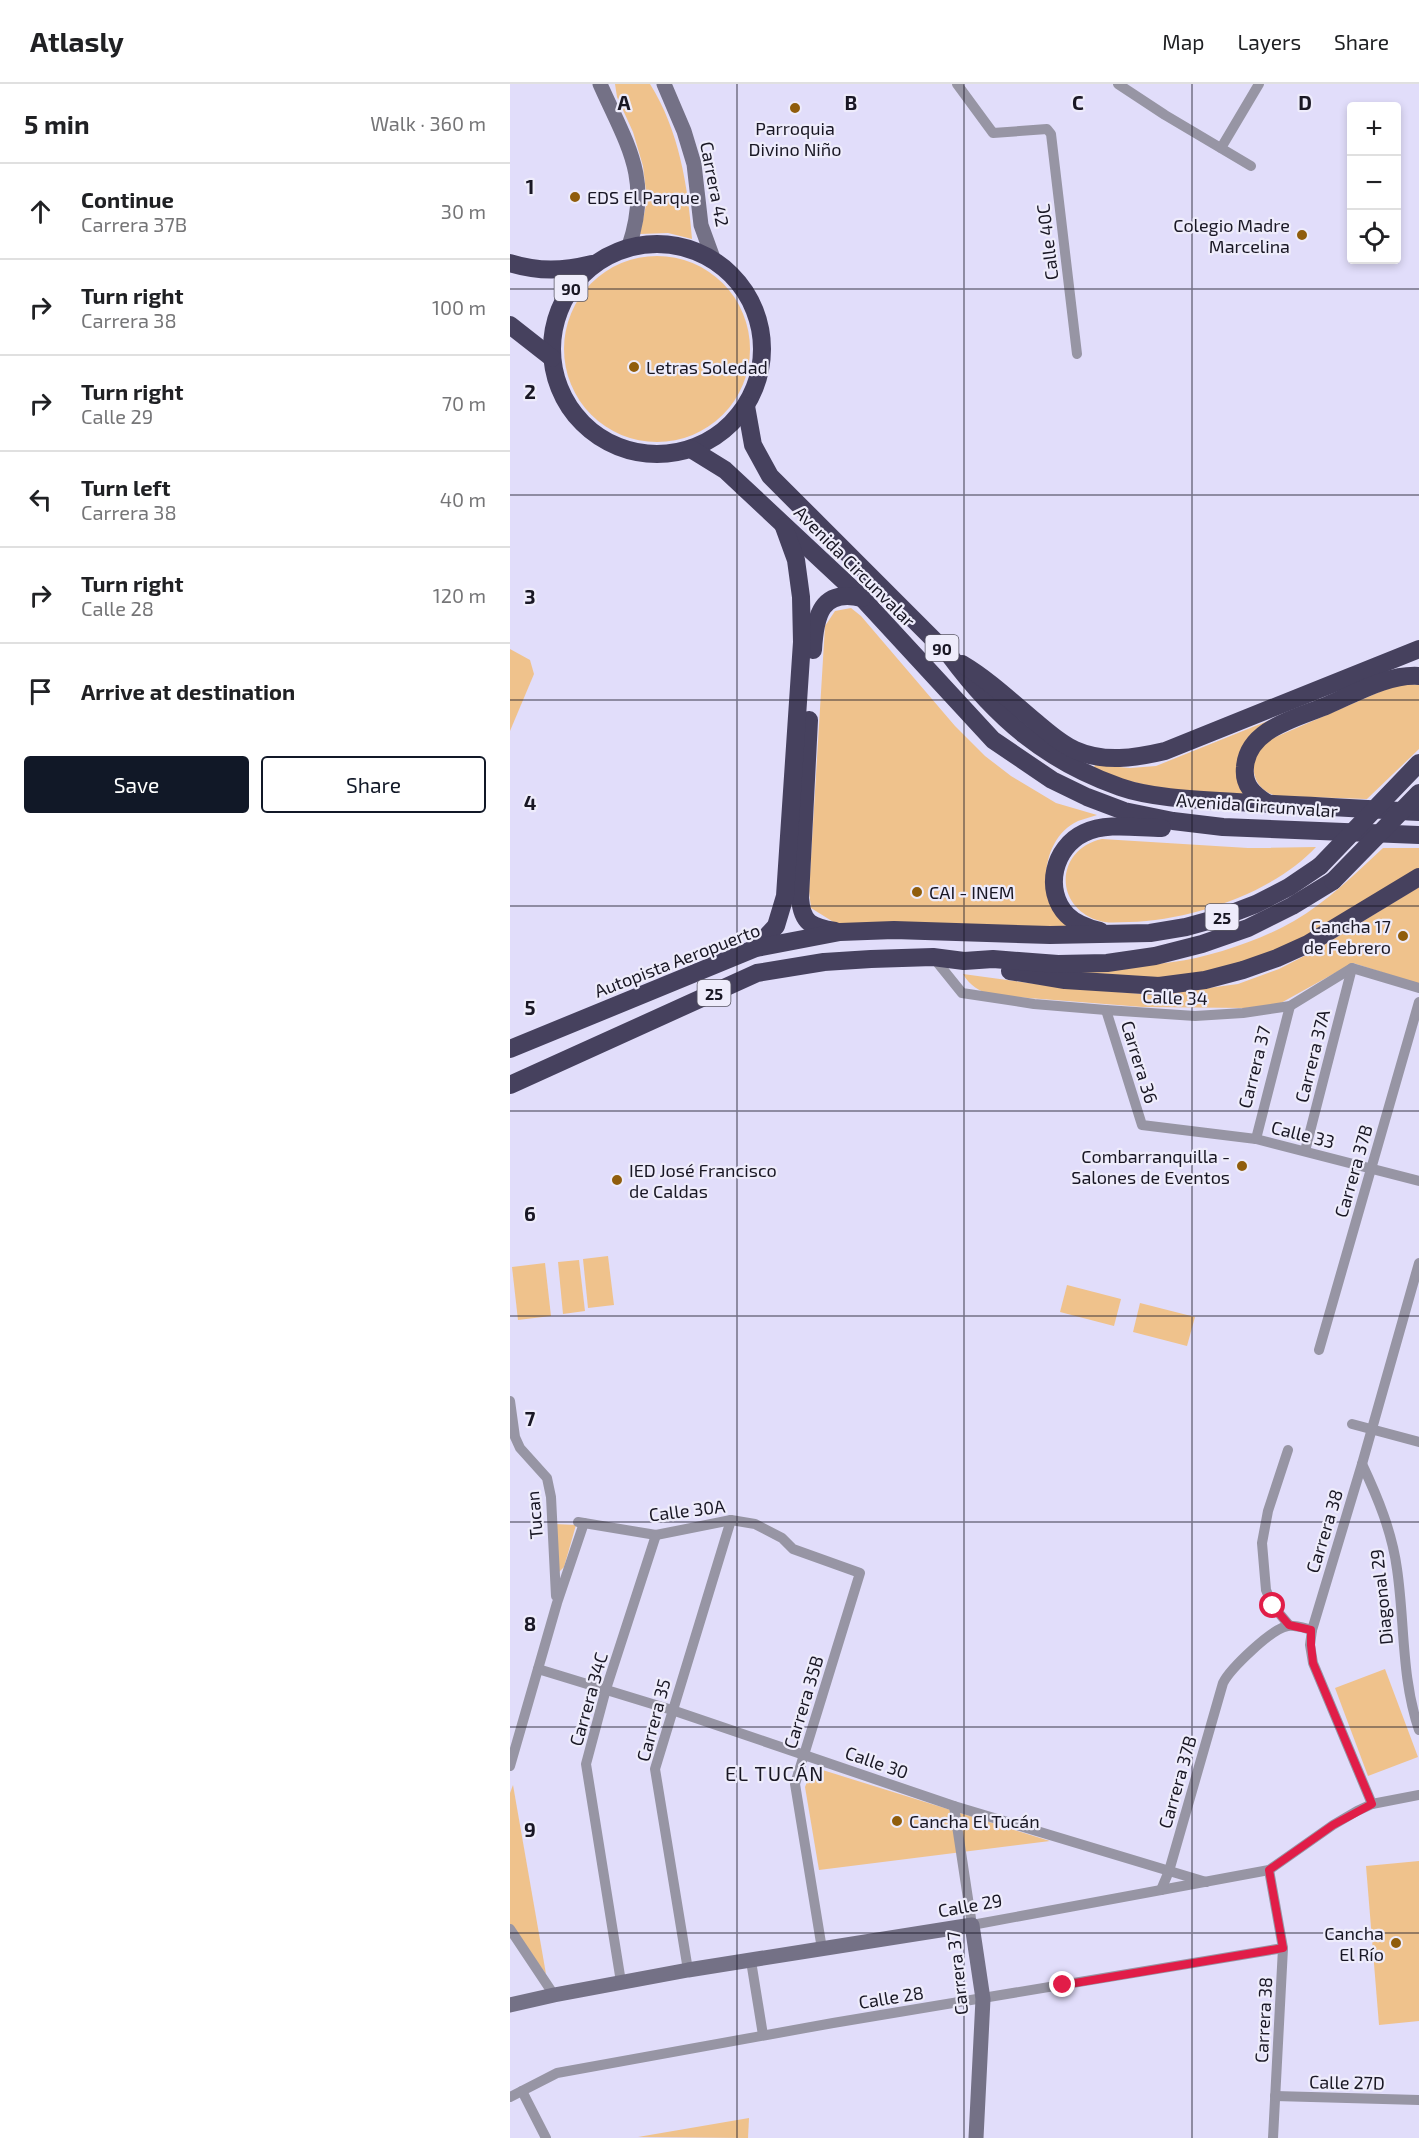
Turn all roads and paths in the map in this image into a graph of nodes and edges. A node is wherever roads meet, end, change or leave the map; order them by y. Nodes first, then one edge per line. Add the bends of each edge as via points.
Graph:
1 (600, 84) edge
2 (664, 84) edge
3 (957, 84) edge
4 (1118, 84) edge
5 (1259, 84) edge
6 (1221, 148) junction
7 (1251, 166) dead end
8 (629, 246) junction
9 (712, 258) junction
10 (510, 263) edge
11 (594, 263) junction
12 (510, 325) edge
13 (1077, 354) dead end
14 (552, 358) junction
15 (746, 406) junction
16 (691, 449) junction
17 (782, 523) junction
18 (862, 598) junction
19 (1419, 650) edge
20 (950, 656) junction
21 (1419, 676) edge
22 (1419, 763) edge
23 (1419, 793) edge
24 (1267, 803) junction
25 (1419, 812) edge
26 (1223, 827) junction
27 (1419, 835) edge
28 (1419, 877) edge
29 (840, 932) junction
30 (1113, 934) junction
31 (756, 948) junction
32 (933, 957) junction
33 (964, 961) junction
34 (1352, 968) junction
35 (1419, 988) edge
36 (1419, 1002) edge
37 (1290, 1006) junction
38 (1106, 1010) junction
39 (510, 1049) edge
40 (510, 1085) edge
41 (1142, 1125) joint
42 (1256, 1139) junction
43 (1305, 1152) junction
44 (1370, 1168) junction
45 (1419, 1181) edge
46 (1419, 1263) edge
47 (1319, 1350) dead end
48 (510, 1401) edge
49 (1352, 1424) dead end
50 (1372, 1429) junction
51 (1419, 1442) edge
52 (1288, 1450) dead end
53 (1362, 1464) junction
54 (731, 1520) junction
55 (656, 1535) junction
56 (860, 1573) joint
57 (557, 1603) junction
58 (1289, 1625) junction
59 (1311, 1630) junction
60 (538, 1669) junction
61 (606, 1689) junction
62 (672, 1710) junction
63 (1419, 1730) edge
64 (804, 1754) junction
65 (510, 1766) edge
66 (1419, 1795) edge
67 (1372, 1804) junction
68 (954, 1806) junction
69 (1269, 1870) junction
70 (1169, 1871) junction
71 (1206, 1882) junction
72 (1161, 1890) junction
73 (972, 1925) junction
74 (510, 1929) edge
75 (1283, 1948) junction
76 (822, 1949) junction
77 (751, 1961) junction
78 (688, 1970) junction
79 (621, 1982) junction
80 (554, 1995) junction
81 (983, 1999) junction
82 (510, 2005) edge
83 (763, 2035) junction
84 (522, 2091) junction
85 (1275, 2096) junction
86 (510, 2097) edge
87 (1419, 2100) edge
88 (546, 2138) edge
89 (976, 2138) edge
90 (1273, 2138) edge

1 - 8 street via 634,160 639,185 636,225
2 - 9 street, Carrera 42 via 694,164 701,225
3 - 13 street, Calle 40C via 993,133 1047,129 1051,134
4 - 6 street
5 - 6 street
6 - 7 street
8 - 9 highway, 90 via 672,244
8 - 11 highway, 90
9 - 15 highway, 90 via 743,287 760,325 761,367
10 - 11 highway, 90 via 547,271
11 - 14 highway, 90 via 578,278 561,306 552,337
12 - 14 highway
14 - 16 highway, 90 via 567,404 581,423 600,438 644,454
15 - 16 highway, 90 via 722,432
15 - 20 highway, Avenida Circunvalar / 90 via 753,445 770,476
16 - 17 highway, Avenida Circunvalar / 90 via 725,470
17 - 18 highway, Avenida Circunvalar / 90
17 - 31 highway via 796,560 802,642 785,896 776,926
18 - 26 highway, Avenida Circunvalar / 90 via 993,740 1043,774 1124,812
18 - 29 highway via 845,594 832,599 820,612 814,628 801,912 818,928
19 - 20 highway via 1165,751 1116,758 1074,750
20 - 24 highway, Avenida Circunvalar / 90 via 974,689 1011,725 1045,751 1090,776 1123,788 1170,796
21 - 24 highway via 1376,684 1259,738 1248,751 1245,776 1251,791
22 - 30 highway, Autopista Aeropuerto / 25, bridge via 1320,866 1289,887 1256,904 1186,927
23 - 33 highway, 25, bridge via 1333,881 1248,928 1155,956 1107,963
24 - 25 highway, Avenida Circunvalar / 90
26 - 27 highway, Avenida Circunvalar / 90
26 - 30 highway via 1105,828 1084,833 1068,844 1053,878 1060,904 1073,920
28 - 33 highway via 1308,944 1243,970 1205,980 1159,986 1111,984 1023,974
29 - 30 highway, Autopista Aeropuerto / 25
29 - 31 highway, Autopista Aeropuerto / 25
31 - 39 highway, Autopista Aeropuerto / 25
32 - 33 highway, 25
32 - 38 street, Calle 34 via 962,993
32 - 40 highway, 25 via 824,962 758,973
34 - 35 street
34 - 37 street, Calle 34
34 - 43 street, Carrera 37A
36 - 44 street, Carrera 37B
37 - 38 street, Calle 34 via 1195,1016
37 - 42 street, Carrera 37
38 - 41 street, Carrera 36
41 - 42 street, Calle 33
42 - 43 street, Calle 33
43 - 44 street, Calle 33
44 - 45 street, Calle 33
44 - 47 street, Carrera 37B
46 - 50 street, Carrera 38
48 - 57 street, Tucan via 514,1437 547,1478
49 - 50 street
50 - 51 street
50 - 53 street, Carrera 38
52 - 58 street via 1262,1543 1266,1590
53 - 59 street, Carrera 38
53 - 63 street, Diagonal 29 via 1378,1498 1395,1558 1405,1671
54 - 55 street, Calle 30A
54 - 56 street, Calle 30A via 755,1524 782,1538 793,1549
54 - 62 street, Carrera 35
55 - 57 street, Calle 30A via 581,1523
55 - 61 street, Carrera 34C
56 - 64 street, Carrera 35B
57 - 60 street
58 - 59 street
58 - 70 street, Carrera 37B via 1264,1640 1228,1672
59 - 67 street, Carrera 38 via 1313,1663
60 - 61 street, Calle 30
60 - 65 street
61 - 62 street, Calle 30
61 - 79 street, Carrera 34C via 586,1764
62 - 64 street, Calle 30
62 - 78 street, Carrera 35 via 655,1769
64 - 68 street, Calle 30
64 - 76 street, Carrera 35B via 795,1784
66 - 67 street, Calle 29
67 - 69 street, Calle 29 via 1333,1825
68 - 70 street, Calle 30
68 - 73 street, Carrera 37
69 - 71 street, Calle 29
69 - 75 street, Carrera 38
70 - 71 street, Calle 30
70 - 72 street, Carrera 37B
71 - 72 street, Calle 29
72 - 73 street, Calle 29
73 - 76 street, Calle 29
73 - 81 street, Carrera 37
74 - 80 street
75 - 81 street, Calle 28
75 - 85 street, Carrera 38
76 - 77 street, Calle 29
77 - 78 street, Calle 29
77 - 83 street
78 - 79 street, Calle 29
79 - 80 street, Calle 29
80 - 82 street, Calle 29
81 - 83 street, Calle 28
81 - 89 street, Carrera 37
83 - 84 street, Calle 28 via 557,2073
84 - 86 street, Calle 28
84 - 88 street
85 - 87 street, Calle 27D
85 - 90 street, Carrera 38

